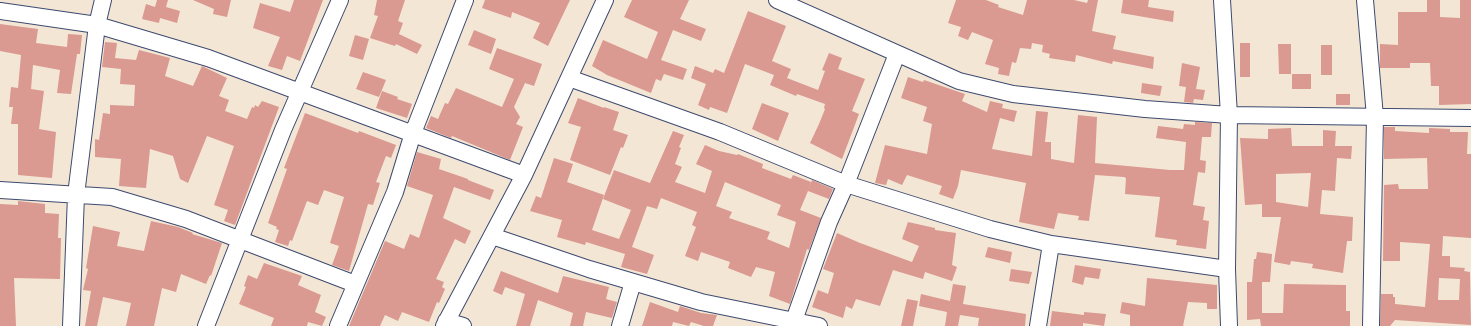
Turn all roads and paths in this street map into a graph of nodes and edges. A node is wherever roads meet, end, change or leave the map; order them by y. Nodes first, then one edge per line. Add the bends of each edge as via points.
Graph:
1 (103, 0) edge
2 (340, 0) edge
3 (465, 0) edge
4 (605, 0) edge
5 (777, 0) edge
6 (1222, 0) edge
7 (1365, 0) edge
8 (0, 11) edge
9 (97, 25) junction
10 (897, 54) junction
11 (569, 78) junction
12 (300, 92) junction
13 (1229, 115) junction
14 (1375, 116) junction
15 (1471, 118) edge
16 (412, 133) junction
17 (524, 175) junction
18 (846, 184) junction
19 (0, 190) edge
20 (76, 195) junction
21 (492, 236) junction
22 (240, 240) junction
23 (1051, 244) junction
24 (1227, 269) junction
25 (633, 282) junction
26 (355, 284) junction
27 (793, 323) edge
28 (445, 324) edge
29 (71, 326) edge
30 (206, 326) edge
31 (338, 326) edge
32 (463, 326) edge
33 (620, 326) edge
34 (819, 326) edge
35 (1038, 326) edge
36 (1229, 326) edge
37 (1371, 326) edge

1 - 9 street
2 - 12 street
3 - 16 street
4 - 11 street
5 - 10 street
6 - 13 street
7 - 14 street
8 - 9 street
9 - 12 street via 208,58
9 - 20 street
10 - 13 street via 959,81 1013,94 1145,109
10 - 18 street
11 - 17 street
11 - 18 street via 720,132
12 - 16 street
12 - 22 street
13 - 14 street
13 - 24 street
14 - 15 street
14 - 37 street
16 - 17 street
16 - 26 street via 395,192
17 - 21 street
18 - 23 street
18 - 27 street via 829,222
19 - 20 street
20 - 22 street via 112,197 186,219
20 - 29 street
21 - 25 street
21 - 28 street
22 - 26 street
22 - 30 street
23 - 24 street
23 - 35 street
24 - 36 street
25 - 27 street via 701,302
25 - 33 street
26 - 31 street
27 - 34 street
28 - 32 street

